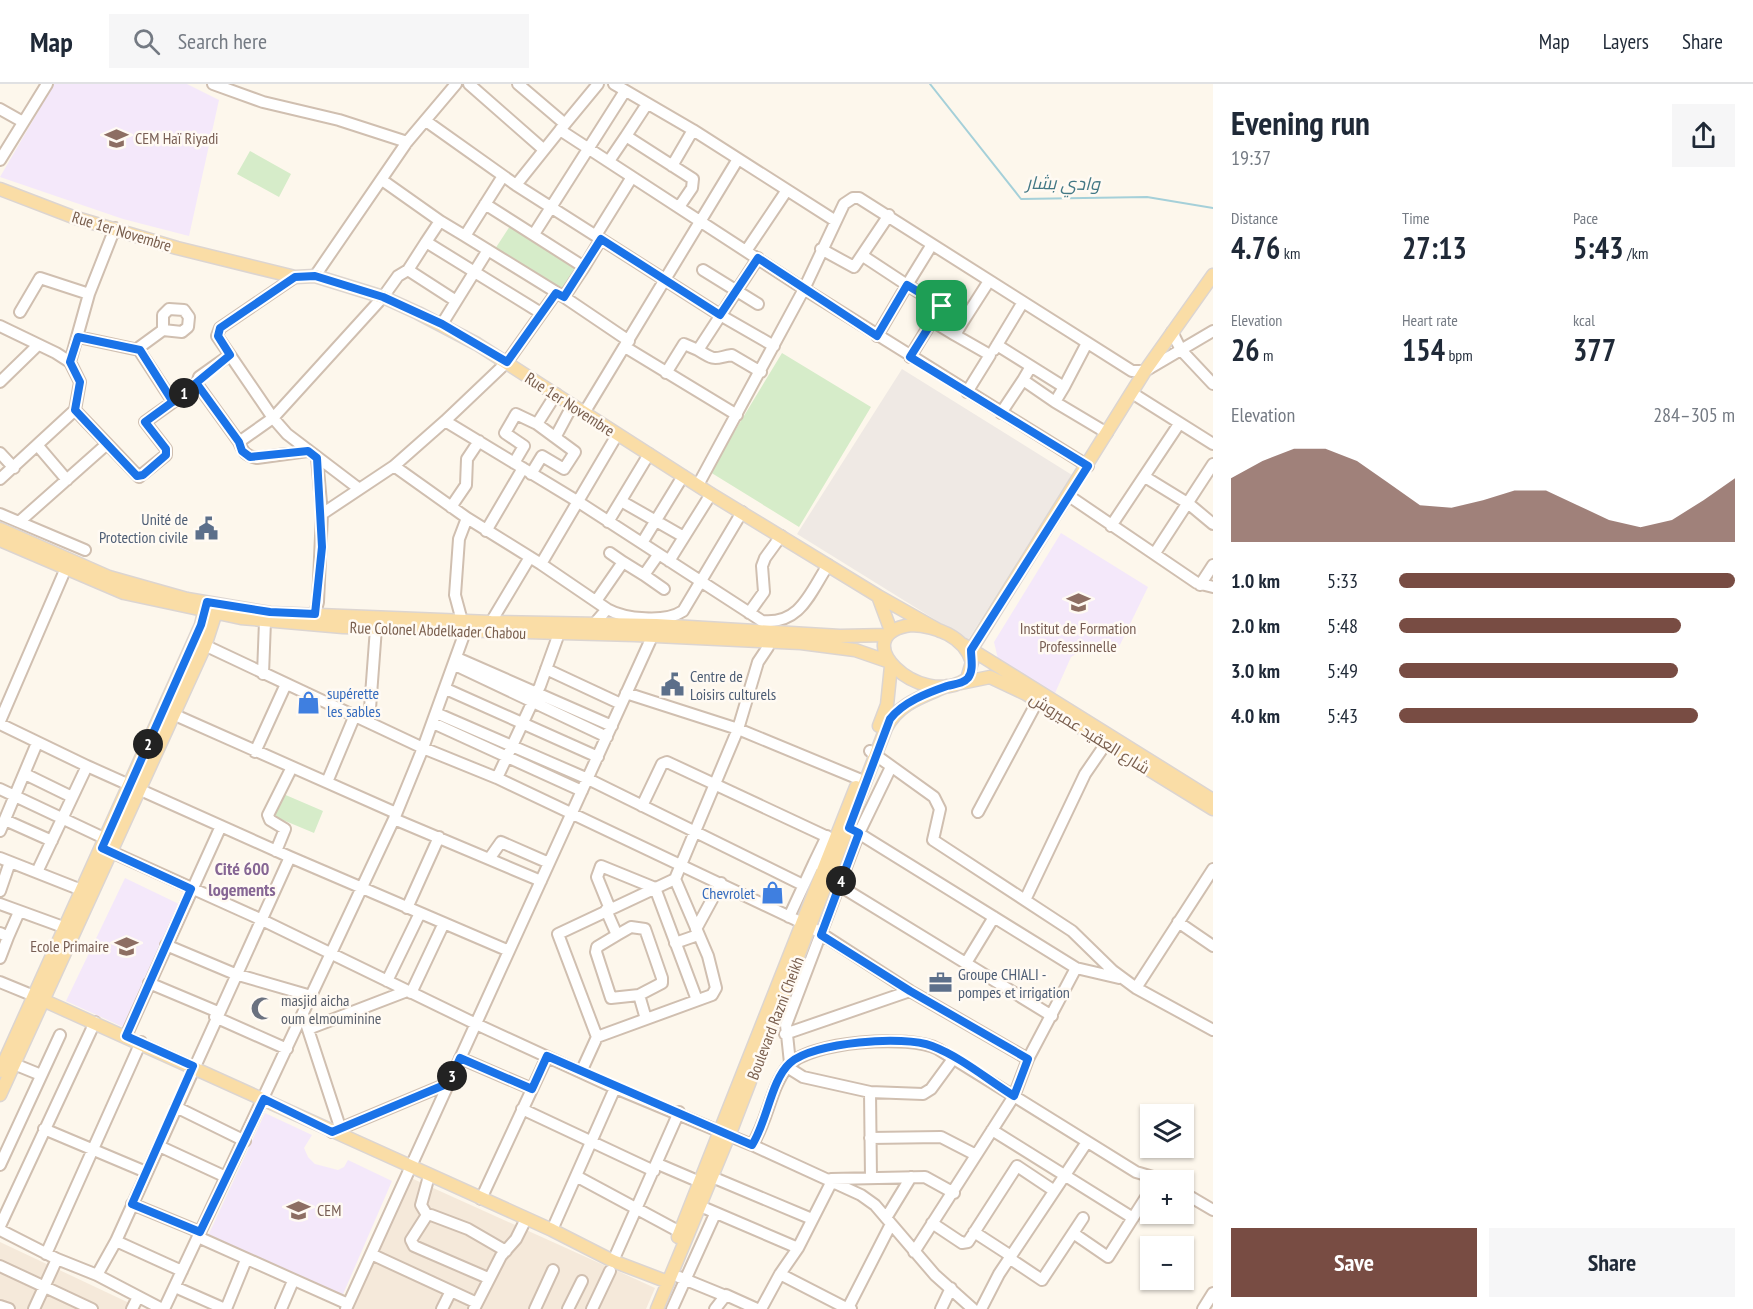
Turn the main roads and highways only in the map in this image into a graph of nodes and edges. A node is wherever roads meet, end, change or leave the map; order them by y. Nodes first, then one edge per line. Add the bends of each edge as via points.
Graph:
1 (0, 189) edge
2 (1211, 278) edge
3 (0, 529) edge
4 (0, 540) edge
5 (67, 565) junction
6 (878, 596) junction
7 (212, 608) junction
8 (314, 620) junction
9 (464, 626) junction
10 (561, 628) junction
11 (655, 630) junction
12 (940, 631) junction
13 (889, 633) junction
14 (969, 651) junction
15 (889, 664) junction
16 (961, 683) junction
17 (947, 686) junction
18 (872, 753) junction
19 (1213, 800) edge
20 (1213, 809) edge
21 (87, 892) junction
22 (805, 925) junction
23 (39, 997) junction
24 (4, 1065) edge
25 (0, 1095) edge
26 (706, 1180) junction
27 (667, 1278) junction
28 (649, 1309) edge
29 (657, 1309) edge

1 - 6 main road, Rue 1er Novembre via 73,217 177,248 295,277 315,276 383,297 442,324
2 - 14 main road via 1145,371
3 - 5 main road, Rue Colonel Abdelkader Chabou
4 - 5 main road, Rue Colonel Abdelkader Chabou
5 - 7 main road, Rue Colonel Abdelkader Chabou via 124,593
6 - 12 main road, Rue 1er Novembre
6 - 13 main road
7 - 8 main road, Rue Colonel Abdelkader Chabou
7 - 8 main road, Rue Colonel Abdelkader Chabou via 265,621
7 - 21 main road
8 - 9 main road, Rue Colonel Abdelkader Chabou
8 - 9 main road, Rue Colonel Abdelkader Chabou via 376,628
9 - 10 main road, Rue Colonel Abdelkader Chabou
9 - 10 main road, Rue Colonel Abdelkader Chabou via 491,622
10 - 11 main road, Rue Colonel Abdelkader Chabou
10 - 11 main road, Rue Colonel Abdelkader Chabou via 595,623
11 - 13 main road, Rue Colonel Abdelkader Chabou via 840,636
11 - 15 main road, Rue Colonel Abdelkader Chabou via 829,645 871,654
12 - 13 main road via 911,624
12 - 14 main road
13 - 15 main road via 885,651
14 - 16 main road via 971,672
14 - 19 main road, شارع العقيد عميروش
15 - 17 main road via 911,679
15 - 18 main road, Boulevard Razni Cheikh via 887,705
16 - 17 main road
16 - 20 main road, شارع العقيد عميروش via 990,677 1107,742
17 - 18 main road, Boulevard Razni Cheikh via 896,711
18 - 22 main road, Boulevard Razni Cheikh via 819,865
18 - 22 main road, Boulevard Razni Cheikh via 854,830 834,883
21 - 23 main road
21 - 23 main road via 66,928
22 - 26 main road, Boulevard Razni Cheikh
23 - 24 main road
23 - 27 main road via 552,1230 611,1266
24 - 25 main road
26 - 27 main road, Boulevard Razni Cheikh via 700,1206
26 - 27 main road, Boulevard Razni Cheikh via 680,1232
27 - 28 main road, Boulevard Razni Cheikh
27 - 29 main road, Boulevard Razni Cheikh

